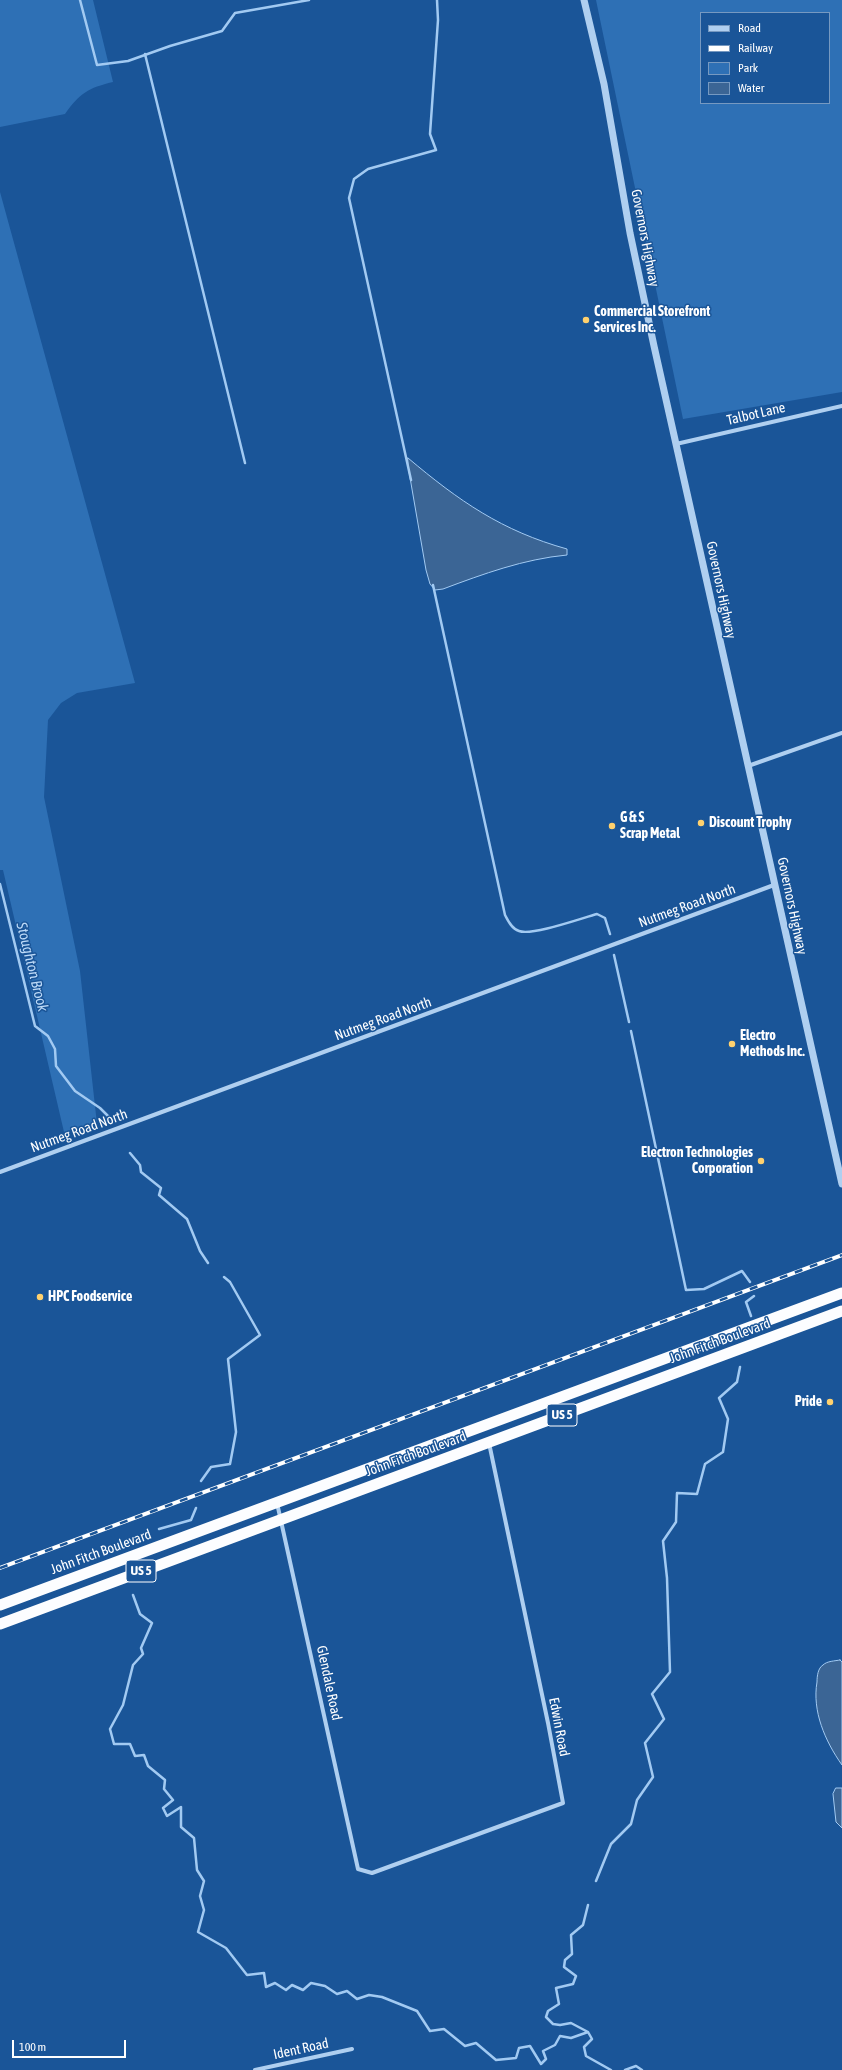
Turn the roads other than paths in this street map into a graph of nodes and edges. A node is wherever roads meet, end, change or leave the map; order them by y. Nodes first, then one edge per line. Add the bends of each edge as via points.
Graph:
1 (584, 0) edge
2 (842, 406) edge
3 (675, 444) junction
4 (842, 733) edge
5 (748, 766) junction
6 (774, 885) junction
7 (0, 1172) edge
8 (842, 1184) edge
9 (842, 1293) edge
10 (842, 1311) edge
11 (489, 1442) junction
12 (277, 1503) junction
13 (281, 1520) junction
14 (0, 1606) edge
15 (0, 1624) edge
16 (358, 1869) joint
17 (352, 2049) dead end
18 (255, 2070) edge

1 - 3 street, Governors Highway via 604,84 630,233
2 - 3 street, Talbot Lane
3 - 5 street, Governors Highway
4 - 5 street
5 - 6 street, Governors Highway
6 - 7 street, Nutmeg Road North
6 - 8 street, Governors Highway
9 - 12 highway, John Fitch Boulevard / US 5
10 - 11 highway, John Fitch Boulevard / US 5
11 - 13 highway, John Fitch Boulevard / US 5
11 - 16 street, Edwin Road via 563,1804 372,1874
12 - 13 street, Glendale Road
12 - 14 highway, John Fitch Boulevard / US 5
13 - 15 highway, John Fitch Boulevard / US 5
13 - 16 street, Glendale Road
17 - 18 street, Ident Road

